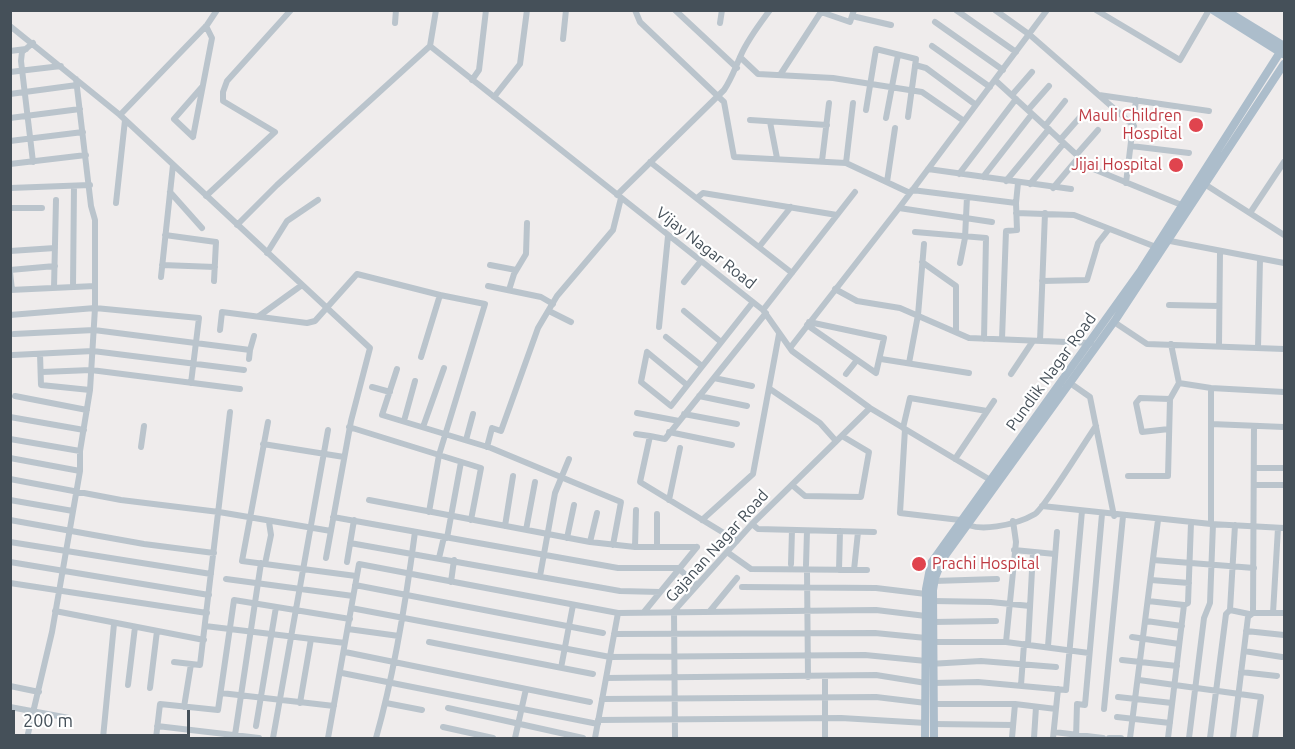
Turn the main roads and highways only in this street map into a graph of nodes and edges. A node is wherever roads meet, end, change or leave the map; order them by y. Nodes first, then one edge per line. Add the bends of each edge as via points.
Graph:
1 (1213, 10) edge
2 (1226, 10) edge
3 (1283, 50) edge
4 (1284, 63) edge
5 (1237, 129) junction
6 (1186, 207) junction
7 (1165, 240) junction
8 (993, 482) junction
9 (963, 523) junction
10 (928, 663) junction
11 (930, 724) junction
12 (926, 738) edge
13 (934, 738) edge

1 - 3 main road
2 - 3 main road
3 - 5 main road, Pundlik Nagar Road
4 - 5 main road, Pundlik Nagar Road
5 - 6 main road, Pundlik Nagar Road
5 - 6 main road, Pundlik Nagar Road via 1206,185
6 - 7 main road, Pundlik Nagar Road
7 - 8 main road, Pundlik Nagar Road via 1114,322
7 - 8 main road, Pundlik Nagar Road via 1156,247
8 - 9 main road, Pundlik Nagar Road
9 - 10 main road, Pundlik Nagar Road via 934,581 934,642
9 - 10 main road, Pundlik Nagar Road via 931,563 926,594
10 - 11 main road, Pundlik Nagar Road
11 - 12 main road, Pundlik Nagar Road
11 - 13 main road, Pundlik Nagar Road

